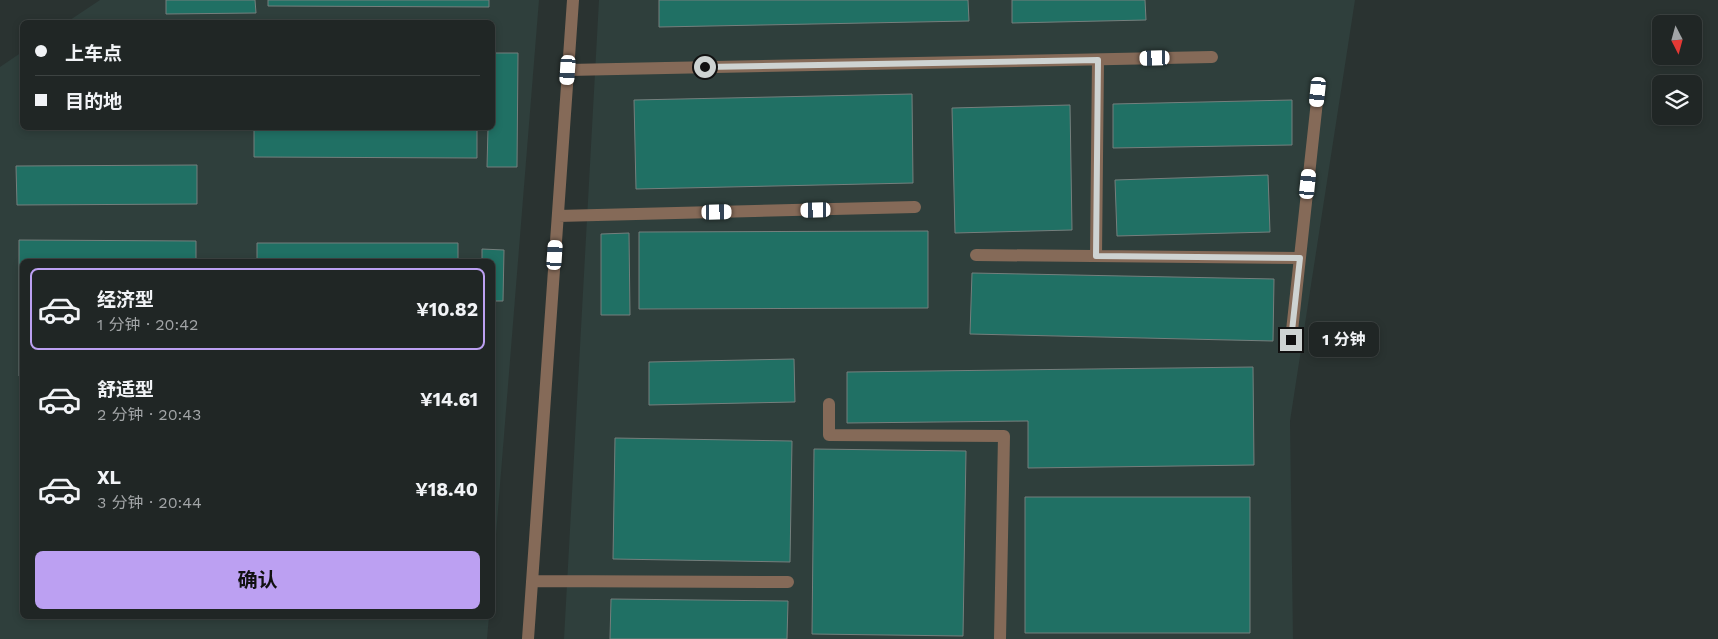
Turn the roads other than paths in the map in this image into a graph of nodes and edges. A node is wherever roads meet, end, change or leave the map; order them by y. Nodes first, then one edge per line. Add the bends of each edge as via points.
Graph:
1 (573, 0) edge
2 (1212, 57) dead end
3 (1098, 60) junction
4 (568, 70) junction
5 (1318, 92) dead end
6 (915, 207) dead end
7 (558, 216) junction
8 (976, 255) dead end
9 (1096, 256) junction
10 (1300, 258) junction
11 (1291, 340) dead end
12 (829, 404) dead end
13 (532, 581) junction
14 (788, 582) dead end
15 (528, 639) edge
16 (1000, 639) edge

1 - 4 street
2 - 3 street
3 - 4 street
3 - 9 street
4 - 7 street
5 - 10 street
6 - 7 street
7 - 13 street
8 - 9 street
9 - 10 street
10 - 11 street
12 - 16 street via 829,435 1004,436
13 - 14 street
13 - 15 street

